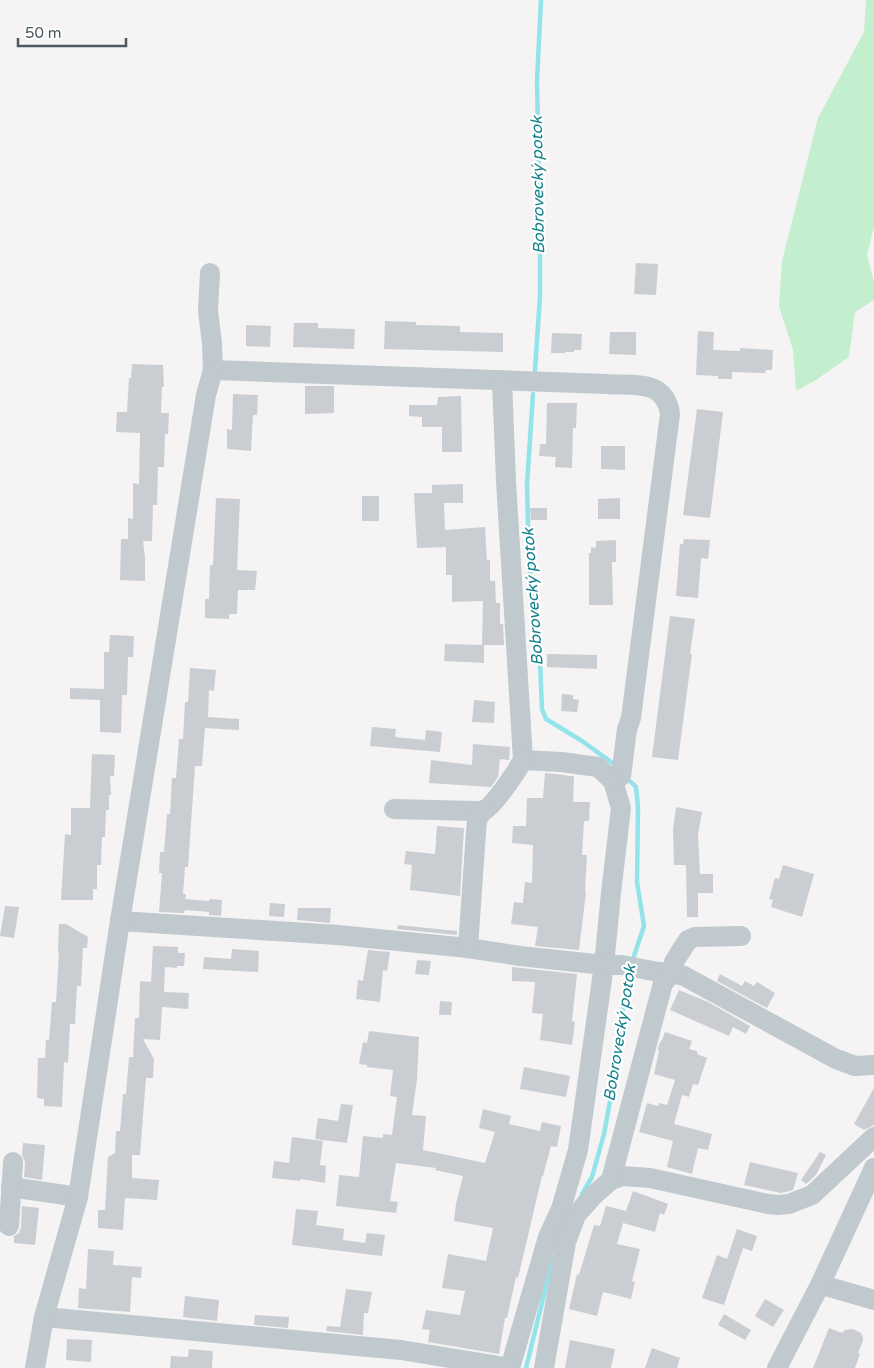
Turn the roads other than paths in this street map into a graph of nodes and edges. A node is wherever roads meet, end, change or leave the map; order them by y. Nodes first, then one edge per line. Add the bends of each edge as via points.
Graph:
1 (210, 273) dead end
2 (213, 370) junction
3 (502, 381) junction
4 (523, 760) junction
5 (613, 781) junction
6 (394, 809) dead end
7 (483, 810) junction
8 (120, 921) junction
9 (741, 936) dead end
10 (468, 948) junction
11 (622, 966) junction
12 (672, 973) junction
13 (874, 1065) edge
14 (874, 1137) edge
15 (13, 1162) dead end
16 (874, 1168) edge
17 (611, 1180) junction
18 (11, 1187) junction
19 (78, 1196) junction
20 (569, 1212) junction
21 (9, 1226) dead end
22 (820, 1283) junction
23 (874, 1300) edge
24 (44, 1317) junction
25 (35, 1368) edge
26 (510, 1368) edge
27 (544, 1368) edge
28 (777, 1368) edge

1 - 2 street via 208,311
2 - 3 street
2 - 8 street via 206,395
3 - 4 street
3 - 5 street via 649,386 661,393 669,406 631,718 621,776
4 - 5 street via 598,768
4 - 7 street via 516,774
5 - 11 street via 621,808 611,893
6 - 7 street
7 - 10 street via 477,820
8 - 10 street via 338,935
8 - 19 street
9 - 12 street via 688,940 674,962
10 - 11 street
11 - 12 street
11 - 20 street via 578,1150
12 - 13 street via 684,976 836,1060 855,1066
12 - 17 street via 663,983
14 - 17 street via 812,1195 790,1204 768,1204 650,1178 622,1176
15 - 18 street
16 - 22 street
17 - 20 street
18 - 19 street
18 - 21 street
19 - 24 street
20 - 26 street via 548,1237
20 - 27 street
22 - 23 street
22 - 28 street
24 - 25 street
24 - 26 street via 401,1350

